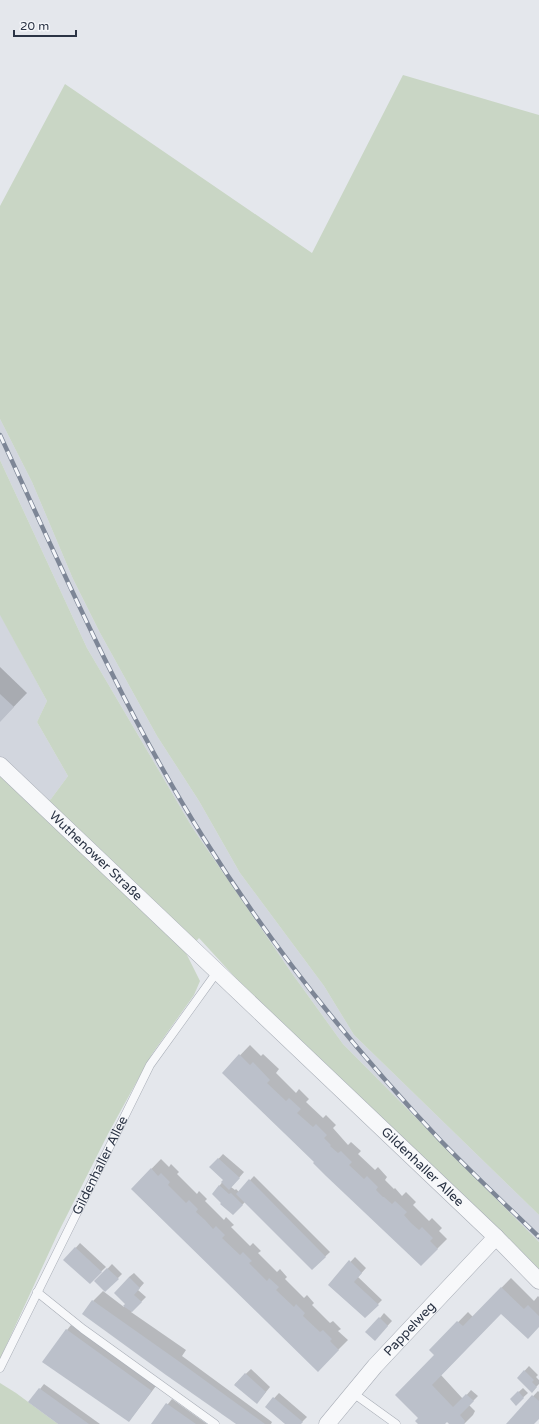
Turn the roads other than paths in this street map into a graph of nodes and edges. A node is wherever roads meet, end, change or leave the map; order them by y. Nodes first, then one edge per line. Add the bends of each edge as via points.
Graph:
1 (0, 765) edge
2 (191, 947) joint
3 (217, 972) junction
4 (496, 1237) junction
5 (539, 1281) edge
6 (37, 1292) junction
7 (0, 1368) edge
8 (353, 1393) junction
9 (215, 1424) edge
10 (327, 1424) edge
11 (396, 1424) edge

1 - 2 street, Wuthenower Straße
2 - 3 street, Gildenhaller Allee
3 - 4 street, Gildenhaller Allee
3 - 6 lane, Gildenhaller Allee via 150,1065
4 - 5 street, Gildenhaller Allee
4 - 8 street, Pappelweg via 375,1366
6 - 7 lane, Gildenhaller Allee
6 - 9 lane via 83,1329
8 - 10 street, Pappelweg
8 - 11 lane

